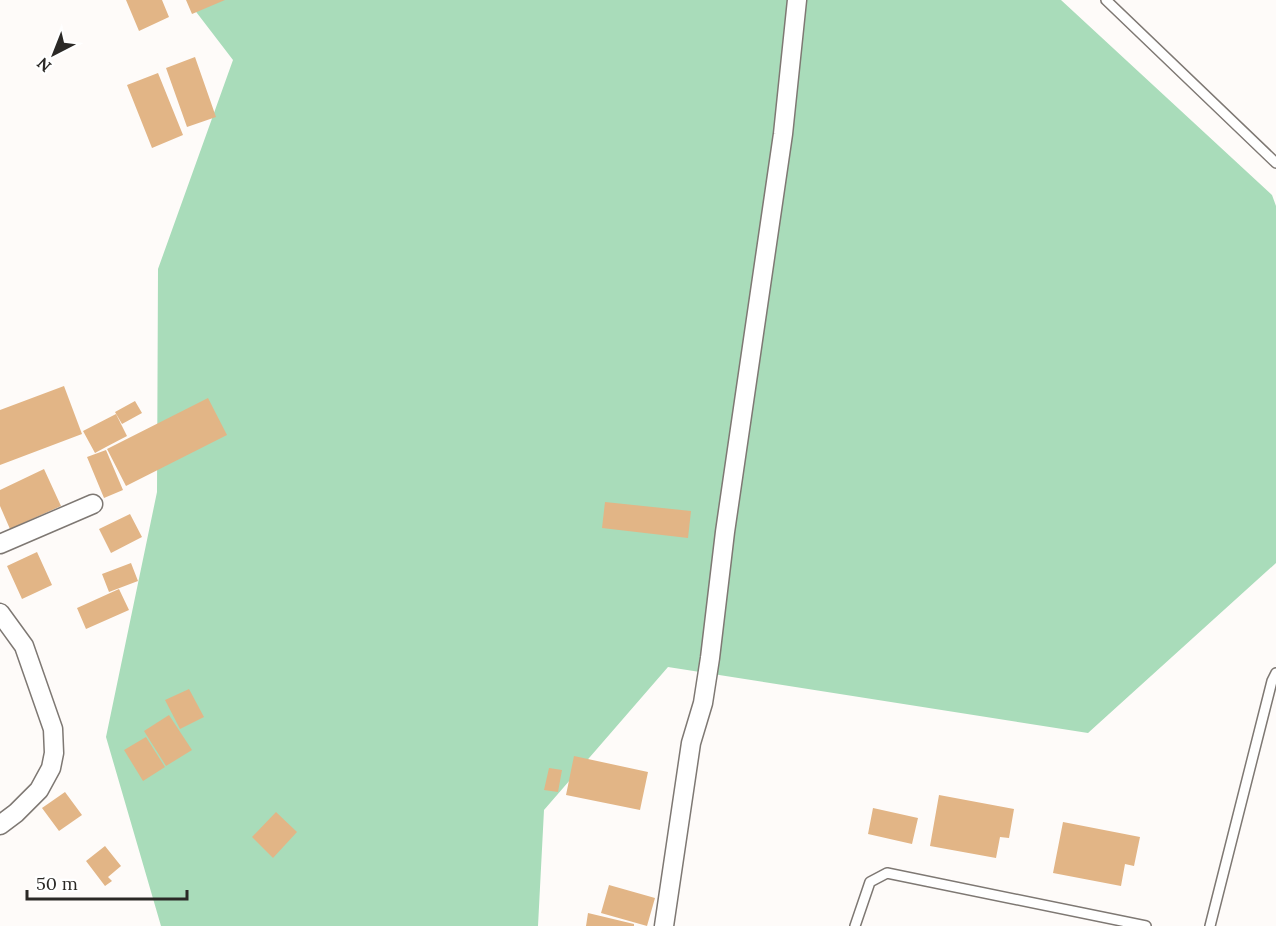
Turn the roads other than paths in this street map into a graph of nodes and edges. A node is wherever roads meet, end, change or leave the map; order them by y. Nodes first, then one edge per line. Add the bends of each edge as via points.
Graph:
1 (797, 0) edge
2 (1106, 0) edge
3 (1276, 162) edge
4 (93, 504) dead end
5 (0, 544) edge
6 (0, 613) edge
7 (1276, 674) edge
8 (0, 825) edge
9 (664, 926) edge
10 (855, 926) edge
11 (1146, 926) edge
12 (1210, 926) edge

1 - 9 street via 783,134 710,658 691,743
2 - 3 lane
4 - 5 street
6 - 8 street via 24,646 53,729 54,753 39,790
7 - 12 lane
10 - 11 lane via 870,882 887,873

